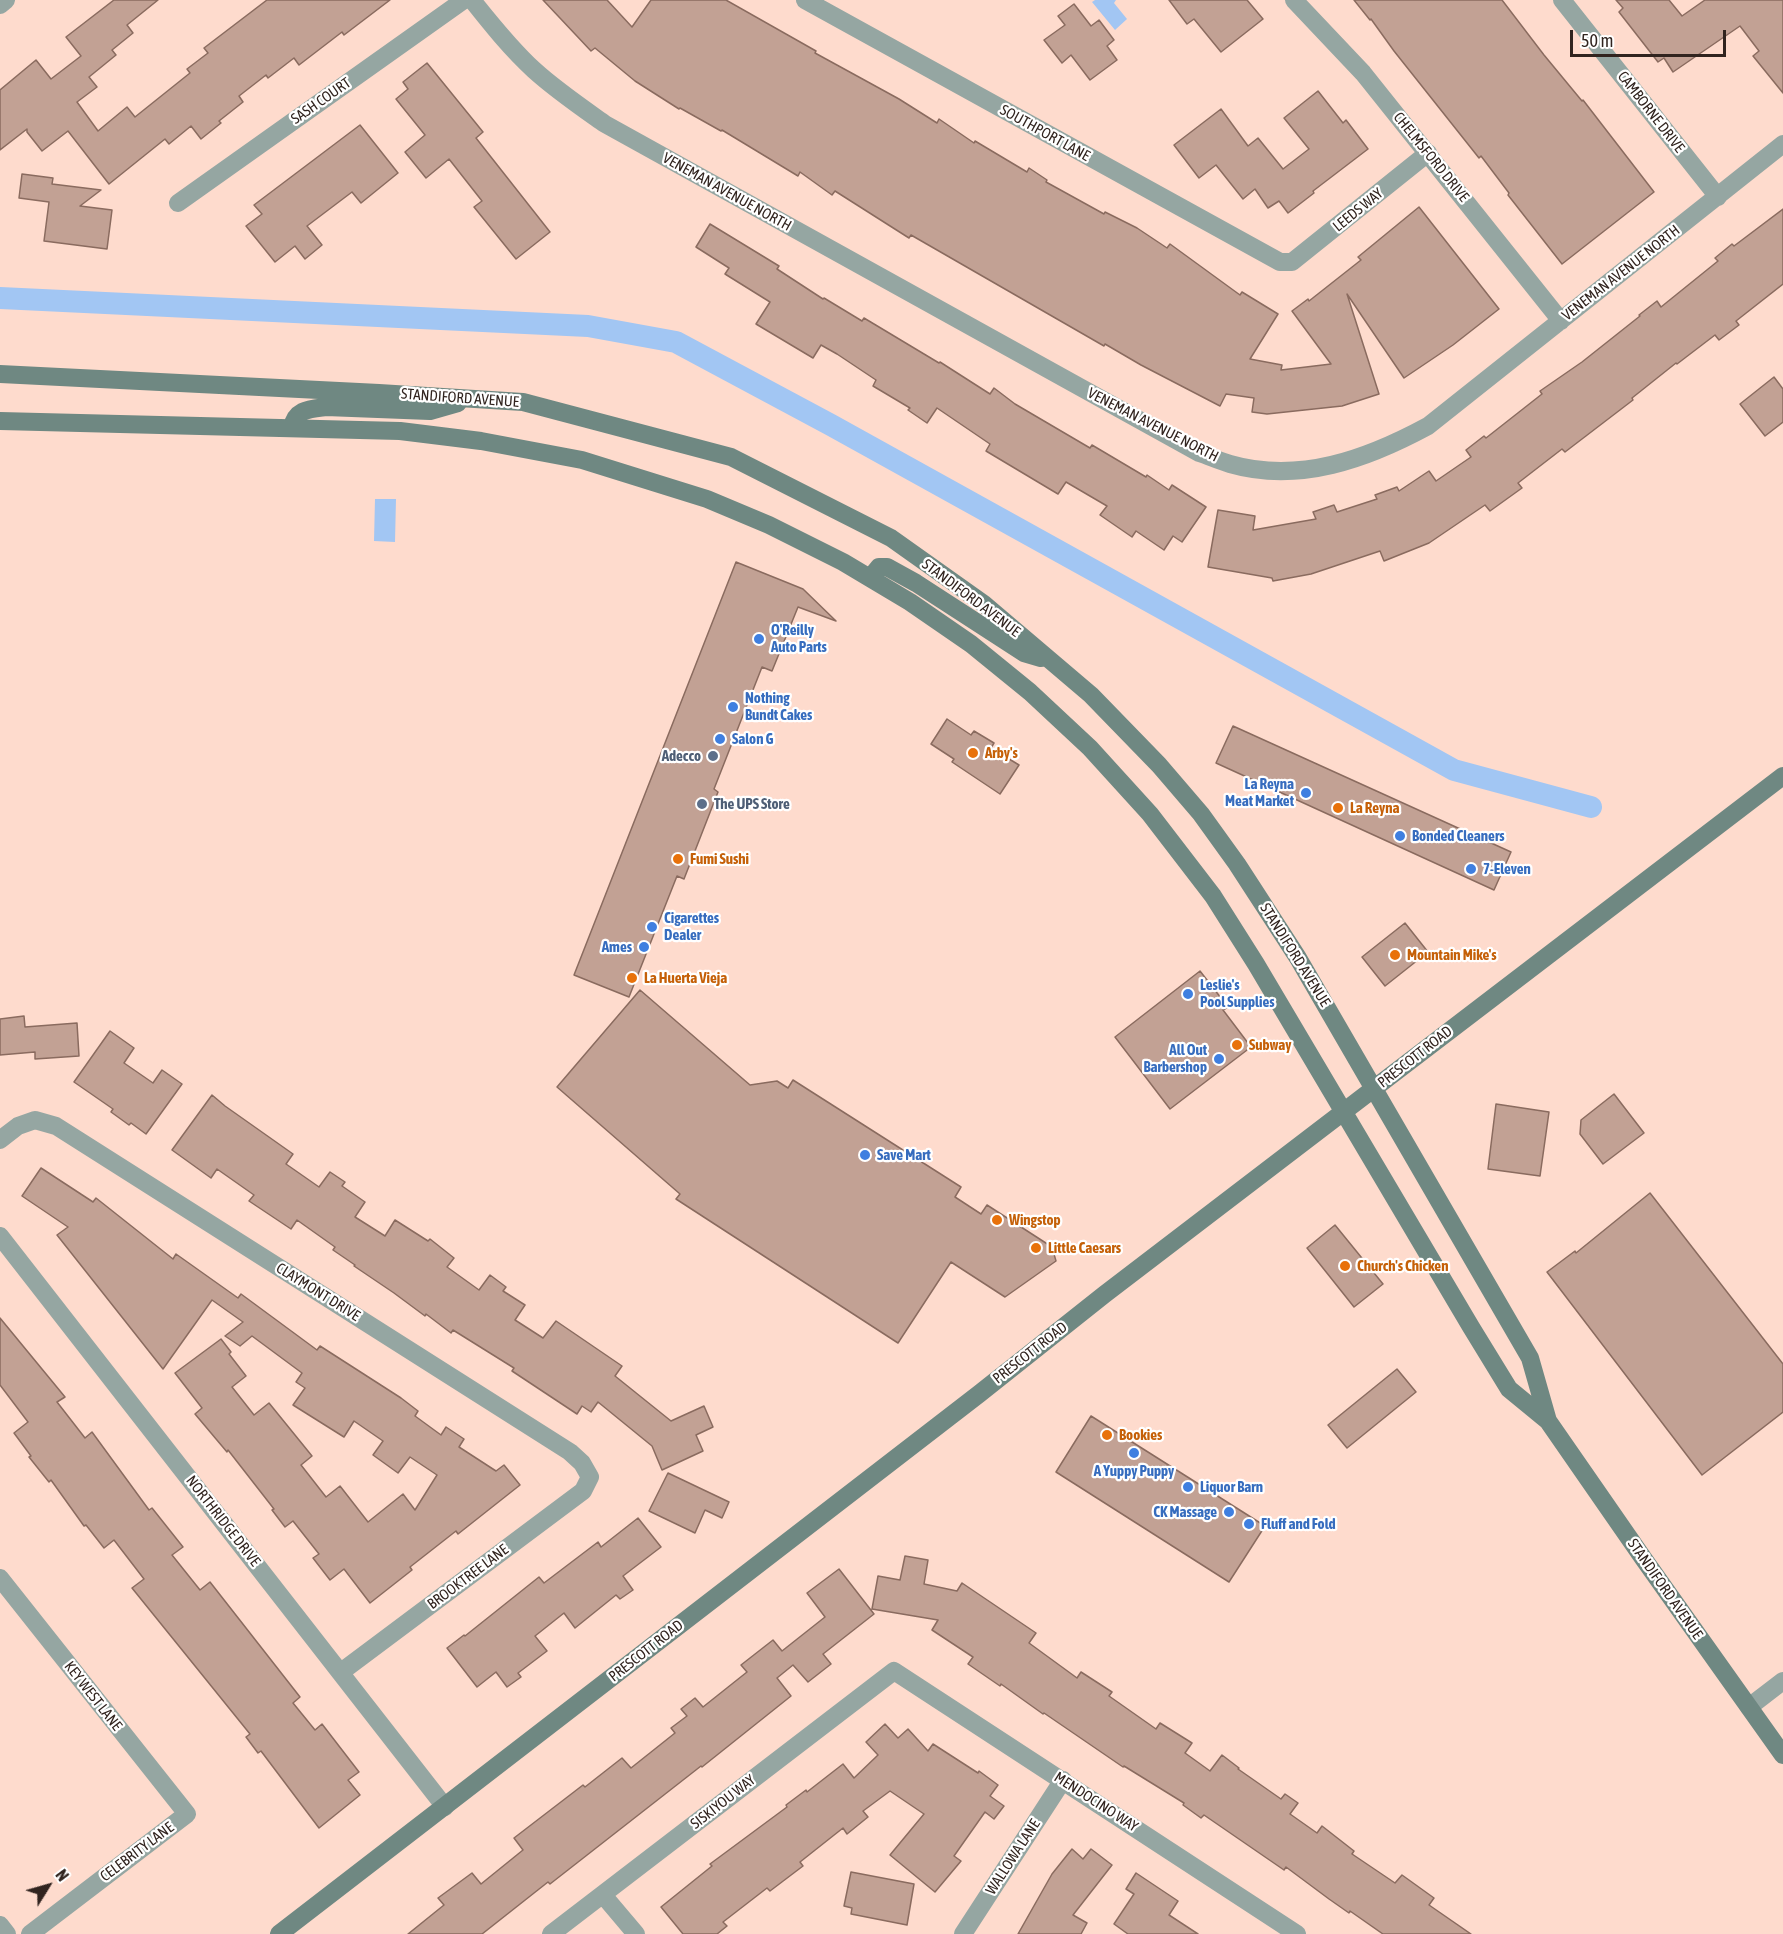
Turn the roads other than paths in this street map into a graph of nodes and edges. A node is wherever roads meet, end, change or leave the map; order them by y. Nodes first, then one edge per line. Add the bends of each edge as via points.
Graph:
1 (6, 0) edge
2 (464, 0) edge
3 (471, 0) edge
4 (805, 0) edge
5 (1294, 0) edge
6 (1562, 0) edge
7 (0, 5) edge
8 (1783, 144) edge
9 (1428, 153) junction
10 (1718, 197) junction
11 (178, 203) dead end
12 (1286, 262) joint
13 (1561, 321) junction
14 (0, 374) edge
15 (471, 400) junction
16 (0, 421) edge
17 (292, 428) junction
18 (870, 578) junction
19 (1051, 661) junction
20 (1783, 776) edge
21 (1374, 1088) junction
22 (1343, 1113) junction
23 (0, 1140) edge
24 (0, 1236) edge
25 (1548, 1421) junction
26 (590, 1477) joint
27 (0, 1578) edge
28 (894, 1671) joint
29 (341, 1672) junction
30 (1783, 1681) edge
31 (1749, 1707) junction
32 (1783, 1755) edge
33 (1063, 1780) junction
34 (445, 1807) junction
35 (187, 1815) joint
36 (603, 1895) junction
37 (0, 1925) edge
38 (7, 1934) edge
39 (30, 1934) edge
40 (279, 1934) edge
41 (551, 1934) edge
42 (636, 1934) edge
43 (963, 1934) edge
44 (1297, 1934) edge

1 - 7 street
2 - 11 street, SASH COURT
3 - 13 street, VENEMAN AVENUE NORTH via 534,69 605,124 1199,453 1230,464 1262,470 1314,469 1348,462 1396,444 1445,414
4 - 12 street, SOUTHPORT LANE
5 - 9 street, CHELMSFORD DRIVE via 1363,73
6 - 10 street, CAMBORNE DRIVE
8 - 10 street, VENEMAN AVENUE NORTH
9 - 12 street, LEEDS WAY via 1292,262
9 - 13 street, CHELMSFORD DRIVE
10 - 13 street, VENEMAN AVENUE NORTH
14 - 15 main road, STANDIFORD AVENUE
15 - 17 main road via 430,411 311,408 295,417
15 - 19 main road, STANDIFORD AVENUE via 523,402 731,457 891,538 984,604
16 - 17 main road, STANDIFORD AVENUE
17 - 18 main road, STANDIFORD AVENUE via 400,432 481,441 582,460 740,512
18 - 19 main road via 879,567 887,567 1024,653
18 - 22 main road, STANDIFORD AVENUE via 1003,669 1058,717 1124,784 1213,896
19 - 21 main road, STANDIFORD AVENUE via 1091,695 1201,814 1298,958
20 - 21 main road, PRESCOTT ROAD
21 - 22 main road, PRESCOTT ROAD
21 - 25 main road, STANDIFORD AVENUE via 1530,1358
22 - 25 main road, STANDIFORD AVENUE via 1509,1389
22 - 34 main road, PRESCOTT ROAD
23 - 26 street, CLAYMONT DRIVE via 18,1126 35,1120 56,1126 570,1452
24 - 29 street, NORTHRIDGE DRIVE
25 - 31 main road, STANDIFORD AVENUE
26 - 29 street, BROOKTREE LANE via 573,1500
27 - 35 street, KEY WEST LANE
28 - 33 street, MENDOCINO WAY
28 - 36 street, SISKIYOU WAY
29 - 34 street, NORTHRIDGE DRIVE
30 - 31 street
31 - 32 main road, STANDIFORD AVENUE
33 - 43 street, WALLOWA LANE
33 - 44 street, MENDOCINO WAY
34 - 40 main road, PRESCOTT ROAD
35 - 39 street, CELEBRITY LANE
36 - 41 street, SISKIYOU WAY
36 - 42 street
37 - 38 street

